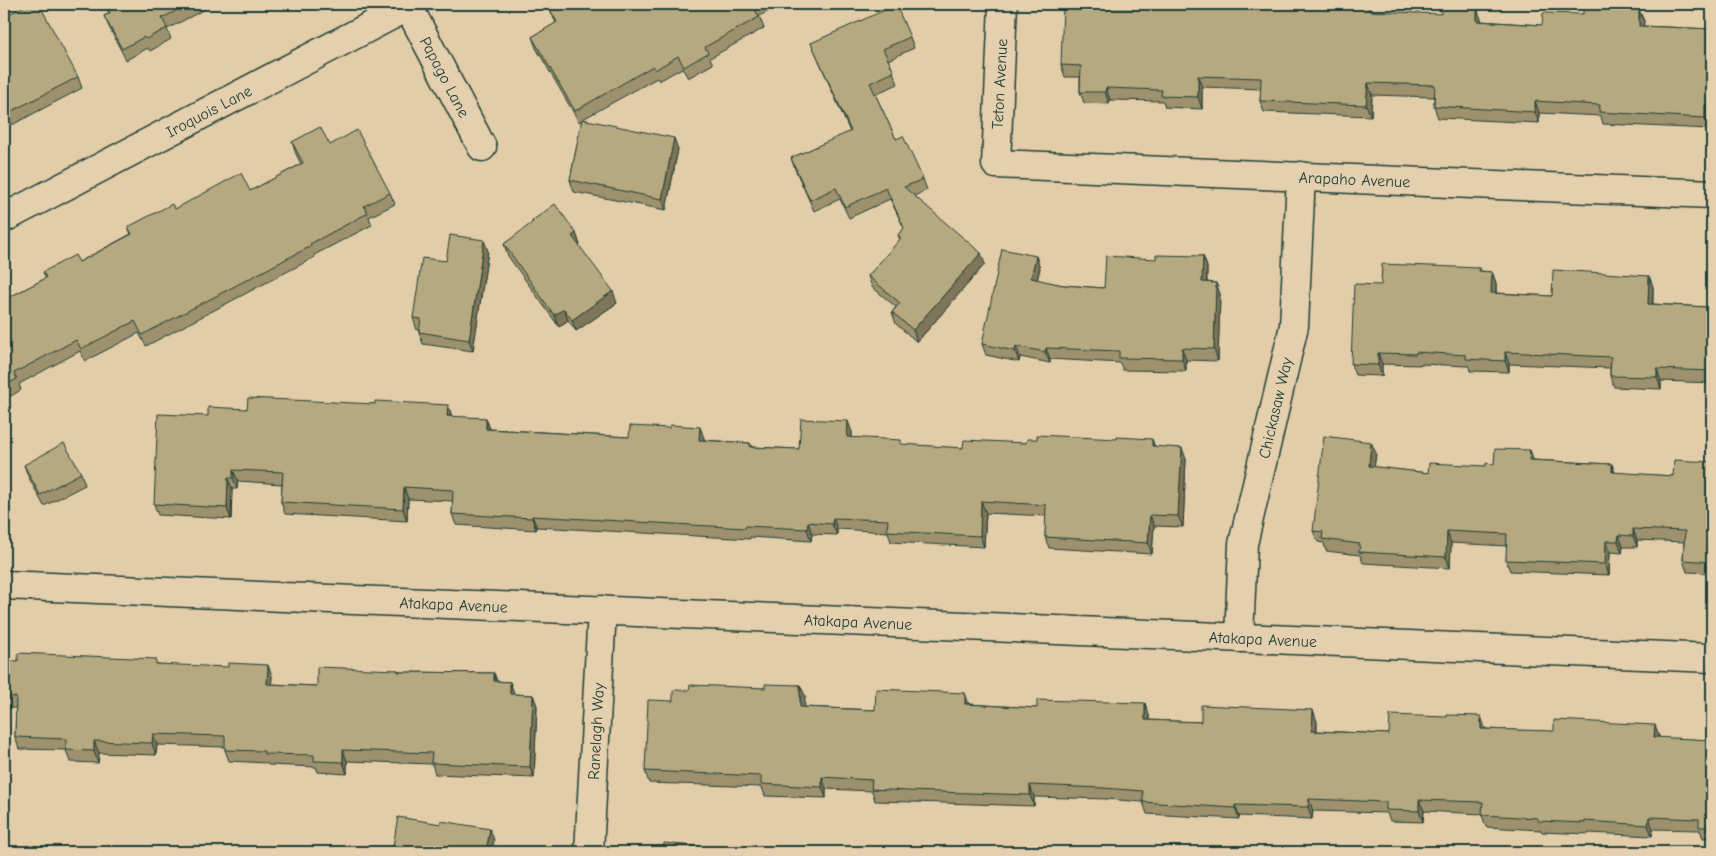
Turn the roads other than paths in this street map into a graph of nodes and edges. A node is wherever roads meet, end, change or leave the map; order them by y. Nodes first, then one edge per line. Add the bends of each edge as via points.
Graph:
1 (1003, 4) edge
2 (410, 5) edge
3 (482, 146) dead end
4 (996, 164) joint
5 (1301, 176) junction
6 (1712, 194) edge
7 (4, 218) edge
8 (4, 585) edge
9 (602, 610) junction
10 (1239, 638) junction
11 (1712, 658) edge
12 (589, 852) edge

1 - 4 street, Teton Avenue
2 - 3 street, Papago Lane
2 - 7 street, Iroquois Lane
4 - 5 street, Arapaho Avenue
5 - 6 street, Arapaho Avenue
5 - 10 street, Chickasaw Way via 1294,326 1243,544
8 - 9 street, Atakapa Avenue
9 - 10 street, Atakapa Avenue
9 - 12 street, Ranelagh Way
10 - 11 street, Atakapa Avenue

